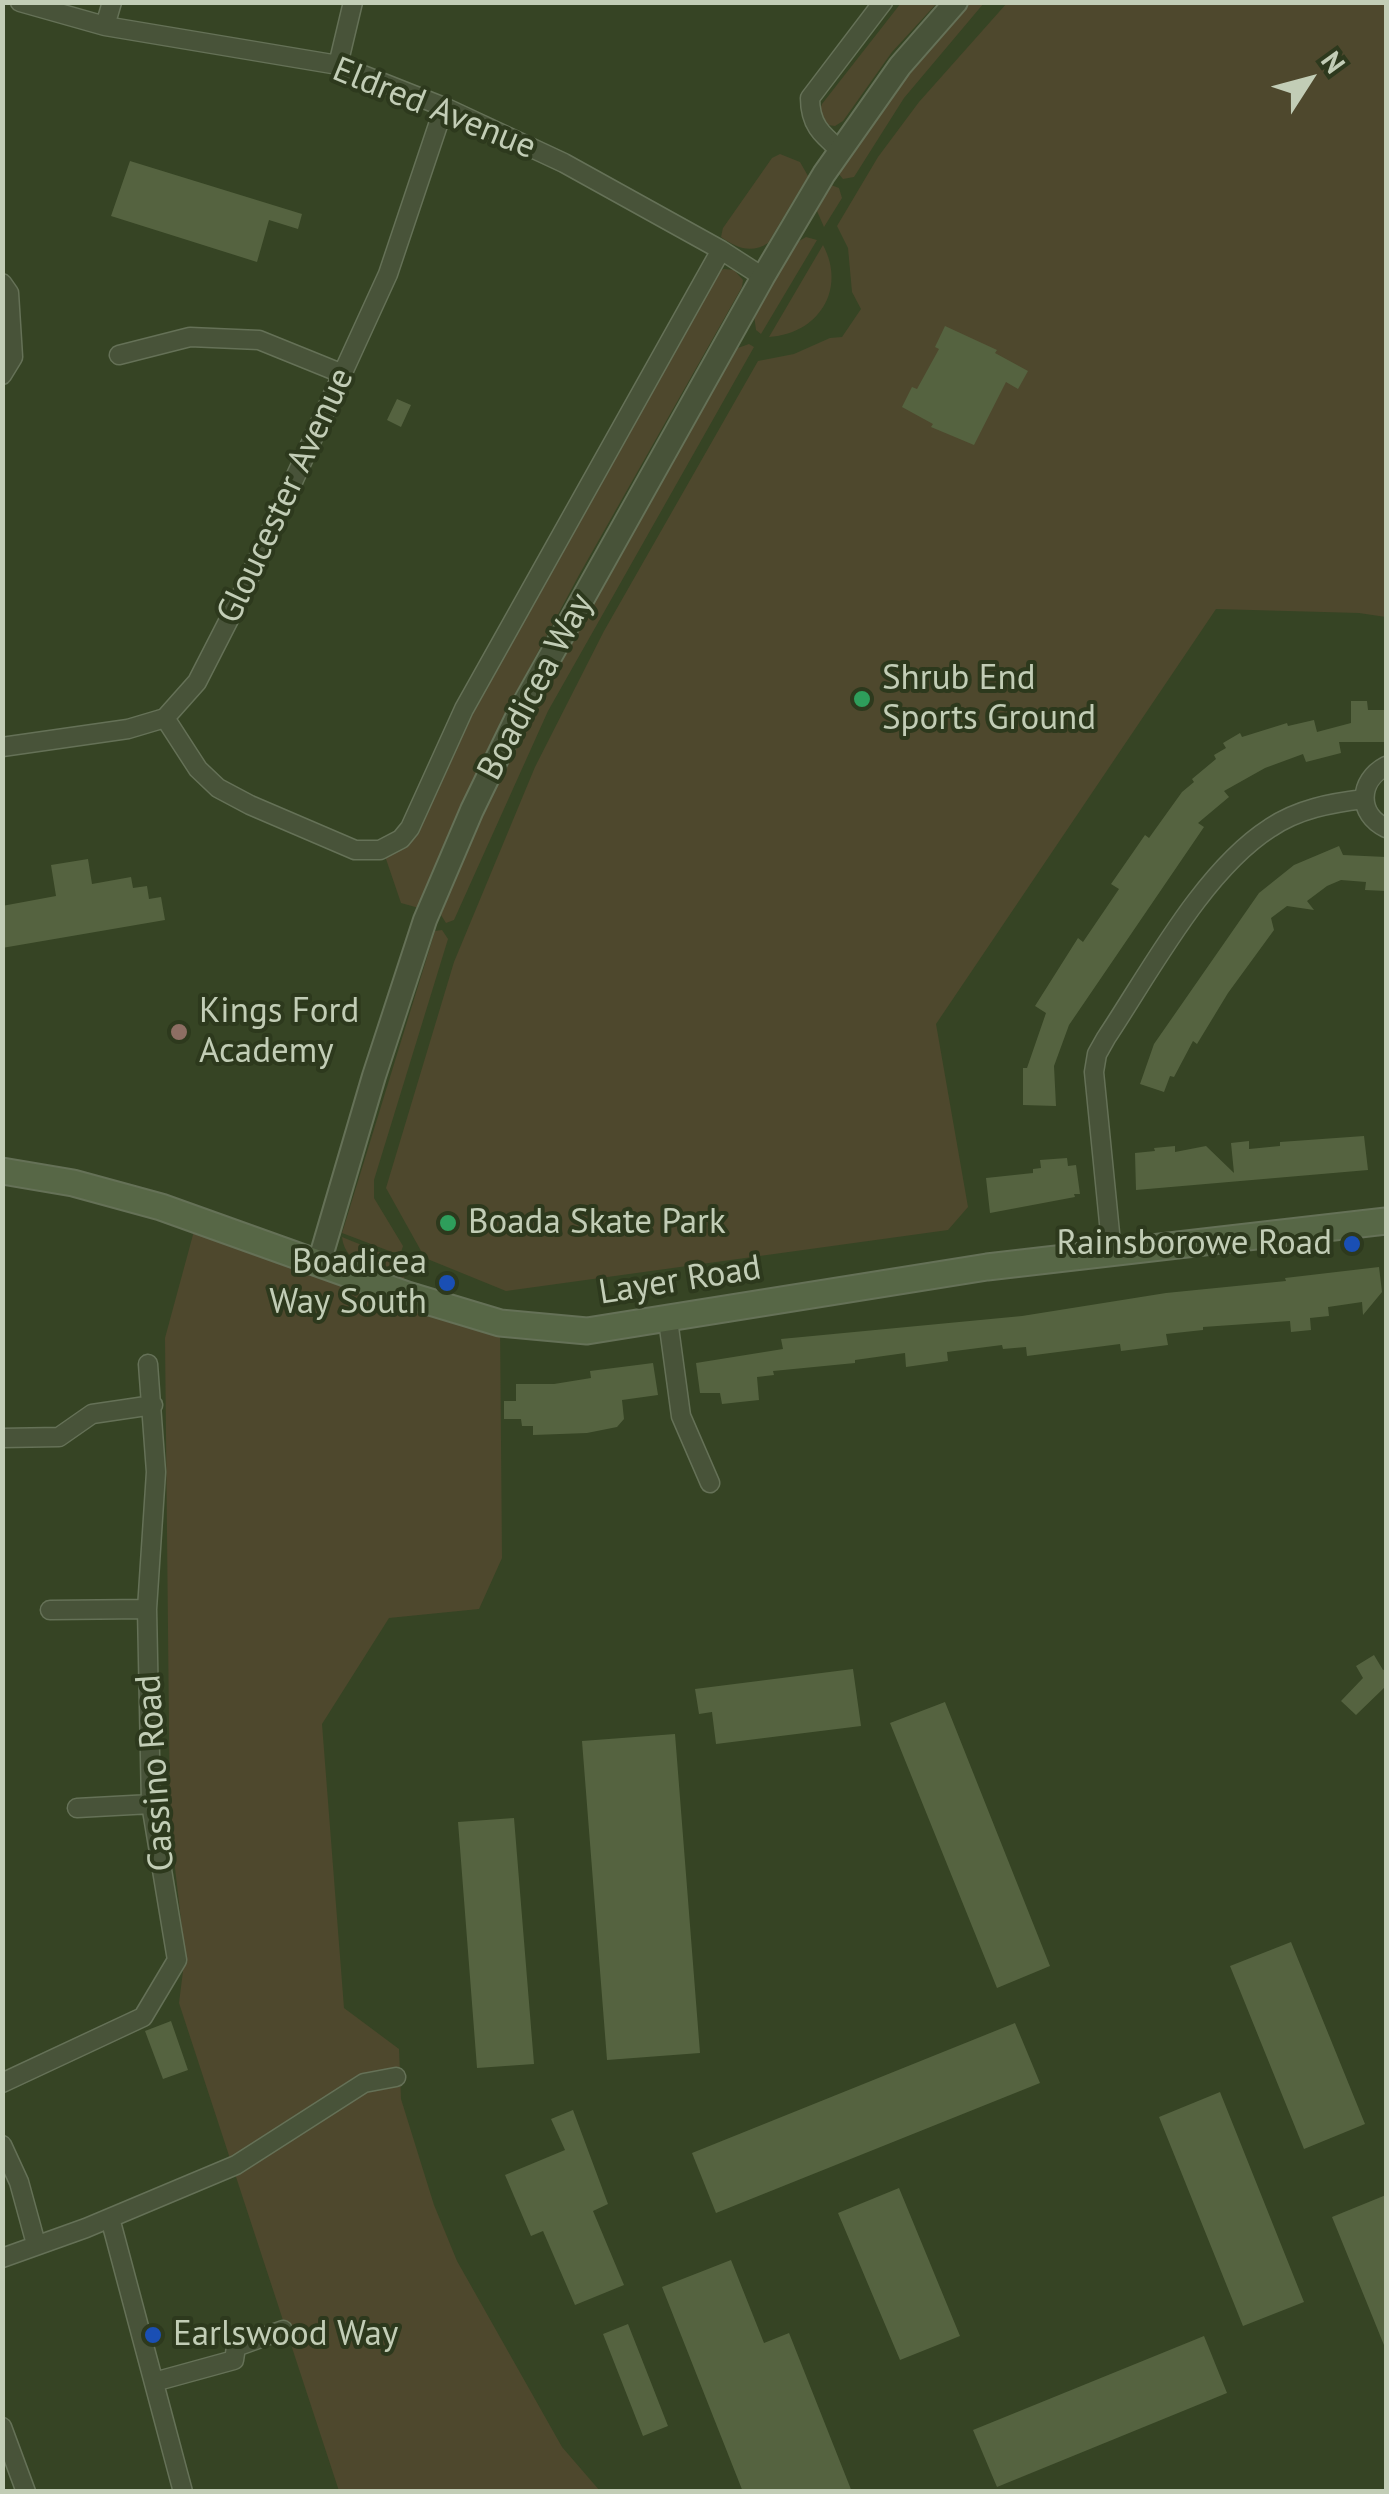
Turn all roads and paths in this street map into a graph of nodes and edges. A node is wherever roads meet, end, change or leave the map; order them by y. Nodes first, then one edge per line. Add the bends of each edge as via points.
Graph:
1 (20, 2) edge
2 (112, 2) edge
3 (352, 2) edge
4 (883, 2) edge
5 (956, 2) edge
6 (105, 26) junction
7 (338, 65) junction
8 (444, 107) junction
9 (840, 150) junction
10 (721, 250) junction
11 (763, 276) junction
12 (2, 284) edge
13 (119, 355) dead end
14 (343, 374) junction
15 (2, 375) edge
16 (165, 718) junction
17 (2, 747) edge
18 (1386, 766) edge
19 (1364, 799) junction
20 (1386, 828) edge
21 (2, 1171) edge
22 (1386, 1221) edge
23 (1112, 1252) junction
24 (319, 1263) junction
25 (668, 1320) junction
26 (148, 1364) dead end
27 (153, 1405) junction
28 (2, 1438) edge
29 (710, 1483) dead end
30 (146, 1609) junction
31 (50, 1610) dead end
32 (152, 1804) junction
33 (76, 1808) dead end
34 (396, 2078) dead end
35 (2, 2083) edge
36 (2, 2144) edge
37 (110, 2218) junction
38 (36, 2244) junction
39 (2, 2258) edge
40 (283, 2330) dead end
41 (154, 2382) junction
42 (2, 2427) edge
43 (26, 2492) edge
44 (183, 2492) edge

1 - 6 street, Eldred Avenue
2 - 6 street
3 - 7 street
4 - 9 street via 810,98 817,131
5 - 9 street, Boadicea Way
6 - 7 street, Eldred Avenue
7 - 8 street, Eldred Avenue
8 - 10 street, Eldred Avenue via 564,163
8 - 14 street, Gloucester Avenue via 388,274
9 - 11 street, Boadicea Way
10 - 11 street, Eldred Avenue
10 - 16 street, Boadicea Way via 464,709 401,839 380,850 354,850 218,788
11 - 24 street, Boadicea Way via 521,709 472,810 425,920
12 - 15 street via 10,292 13,358
13 - 14 street via 190,337 259,340
14 - 16 street, Gloucester Avenue via 197,682
16 - 17 street via 128,730
18 - 19 street via 1369,780
19 - 20 street via 1372,818
19 - 23 street via 1300,812 1231,858 1097,1054
21 - 24 main road, Layer Road via 161,1207
22 - 23 main road, Layer Road
23 - 25 main road, Layer Road
24 - 25 main road, Layer Road via 500,1323 587,1331
25 - 29 street via 681,1416
26 - 27 street, Cassino Road
27 - 28 street via 92,1414 59,1437
27 - 30 street, Cassino Road via 156,1472
30 - 31 street
30 - 32 street, Cassino Road
32 - 33 street
32 - 35 street, Cassino Road via 177,1960 143,2017
34 - 37 street via 364,2083 236,2166
36 - 38 street
37 - 38 street
37 - 41 street
38 - 39 street
40 - 41 street via 236,2347 234,2360
41 - 44 street
42 - 43 street

